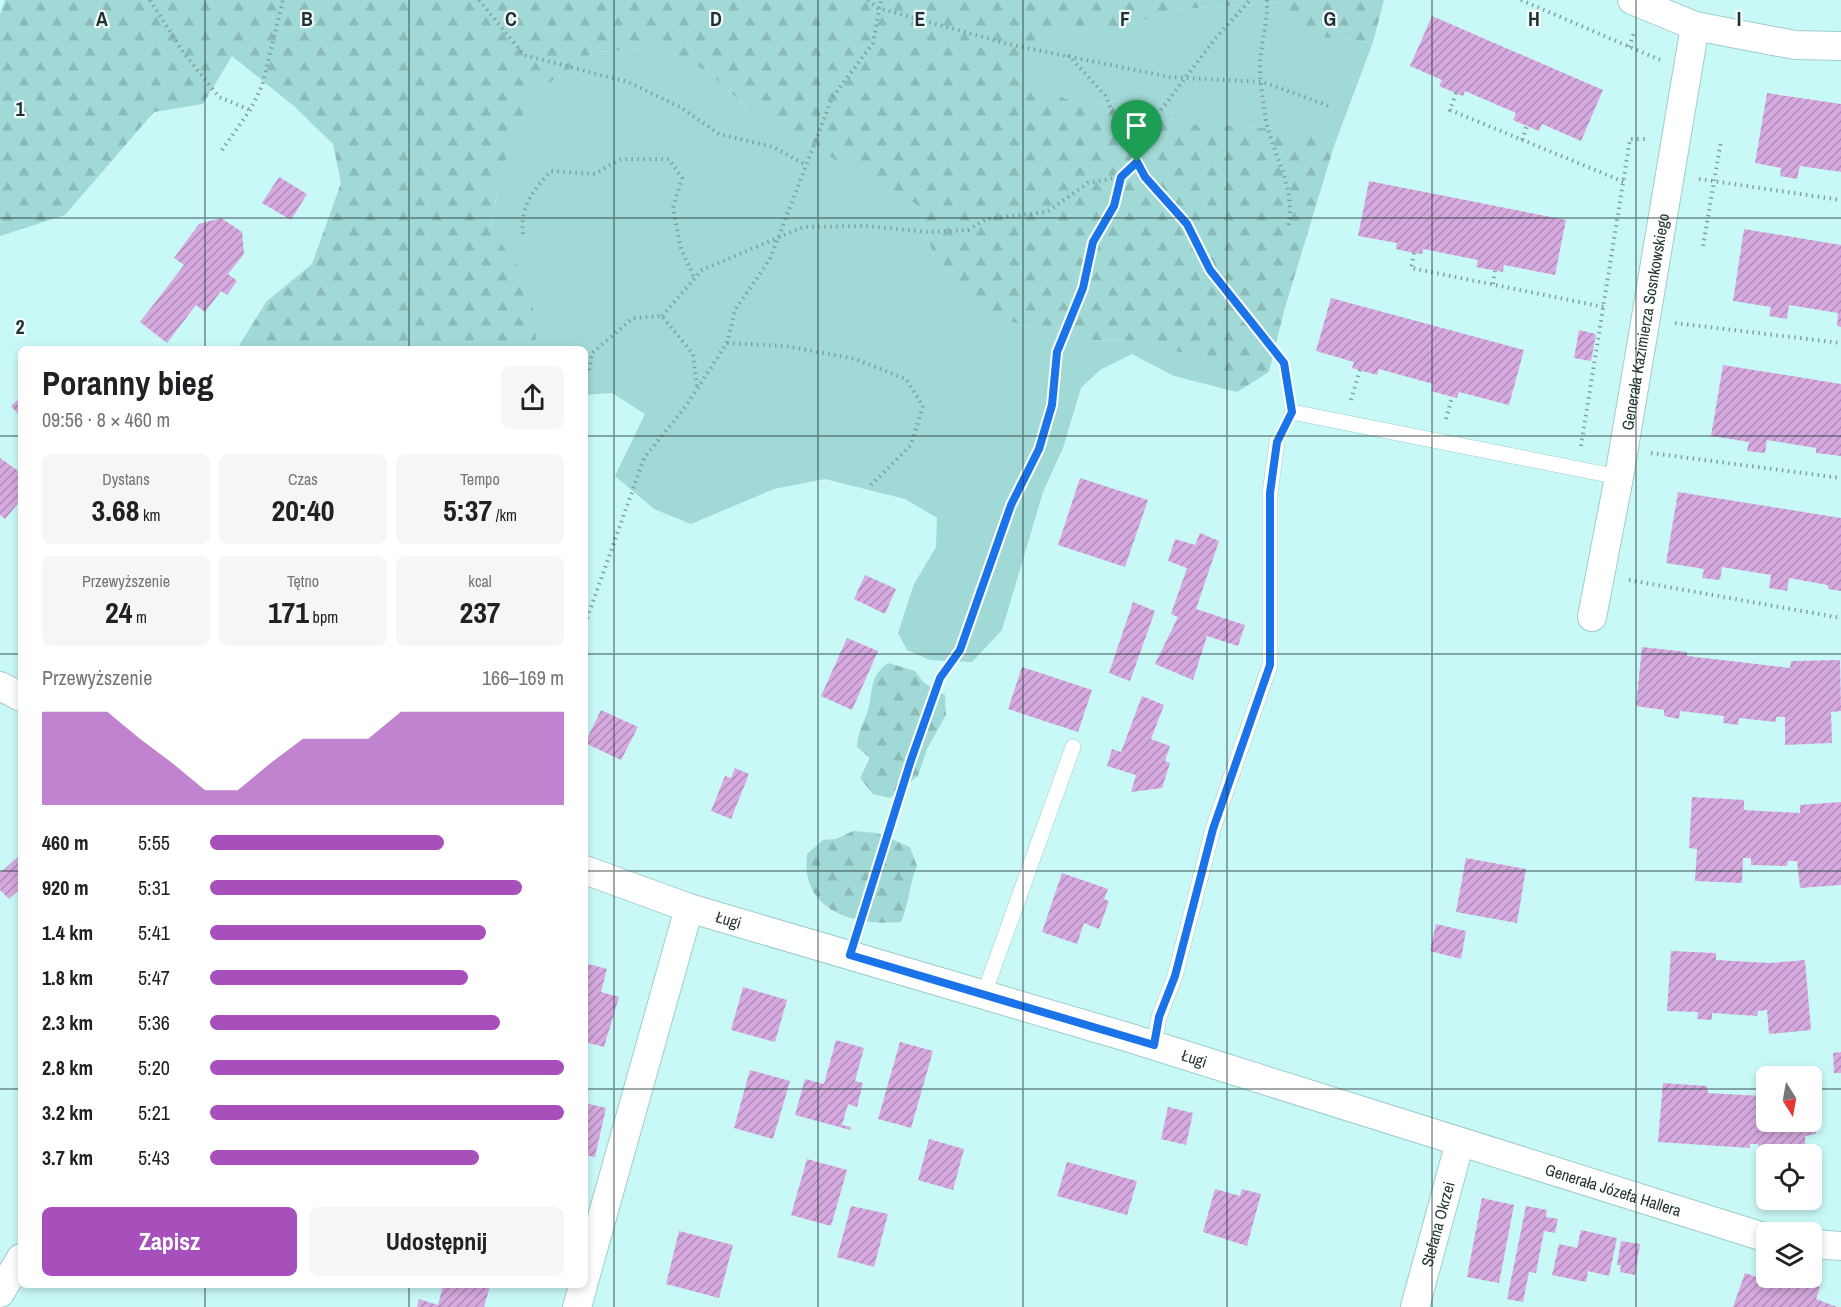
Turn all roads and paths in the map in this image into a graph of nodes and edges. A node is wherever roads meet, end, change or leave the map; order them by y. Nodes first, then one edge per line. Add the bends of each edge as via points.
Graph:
1 (150, 0) edge
2 (283, 0) edge
3 (479, 0) edge
4 (868, 0) edge
5 (881, 0) edge
6 (1251, 0) edge
7 (1267, 0) edge
8 (1521, 0) edge
9 (1632, 0) edge
10 (878, 8) junction
11 (1695, 26) junction
12 (1841, 46) edge
13 (1067, 55) junction
14 (1664, 62) dead end
15 (1187, 77) junction
16 (1262, 82) junction
17 (1456, 93) dead end
18 (1332, 107) dead end
19 (250, 110) junction
20 (1527, 126) dead end
21 (1652, 138) dead end
22 (1522, 140) junction
23 (1721, 141) dead end
24 (222, 150) dead end
25 (1137, 162) junction
26 (806, 165) junction
27 (1670, 175) junction
28 (1121, 177) junction
29 (1624, 182) junction
30 (1713, 182) junction
31 (1841, 200) edge
32 (1288, 226) dead end
33 (523, 234) dead end
34 (778, 239) junction
35 (1703, 246) dead end
36 (1414, 253) dead end
37 (1495, 271) dead end
38 (695, 279) junction
39 (1493, 284) junction
40 (1604, 307) junction
41 (662, 316) junction
42 (1645, 319) junction
43 (726, 343) junction
44 (1841, 343) edge
45 (589, 370) dead end
46 (697, 389) junction
47 (1452, 397) dead end
48 (1292, 412) joint
49 (1444, 430) dead end
50 (1277, 442) dead end
51 (1580, 452) dead end
52 (1621, 463) junction
53 (1841, 478) edge
54 (868, 488) dead end
55 (1601, 574) junction
56 (588, 616) edge
57 (1592, 617) dead end
58 (1841, 618) edge
59 (1073, 747) dead end
60 (588, 871) edge
61 (689, 908) junction
62 (850, 955) junction
63 (984, 994) junction
64 (1154, 1045) junction
65 (1460, 1142) junction
66 (1756, 1235) edge
67 (1822, 1245) edge
68 (1841, 1246) edge
69 (18, 1263) edge
70 (588, 1267) edge
71 (582, 1288) edge
72 (0, 1293) edge
73 (577, 1307) edge
74 (1415, 1307) edge

1 - 19 path via 183,52 219,97
2 - 19 path via 262,86
3 - 26 path via 524,55 628,82 680,107 719,134 773,147
4 - 10 path
5 - 10 path
6 - 15 path
7 - 16 path via 1260,65
8 - 14 path
9 - 11 street
10 - 13 path via 1012,45
10 - 26 path via 873,44 832,98
11 - 12 street via 1795,45
11 - 27 street, Generała Kazimierza Sosnkowskiego
13 - 15 path via 1170,77
13 - 25 path via 1105,95
15 - 16 path
15 - 25 path via 1152,122
16 - 18 path
16 - 32 path via 1266,122 1282,163 1292,210
17 - 22 path via 1449,111
19 - 24 path
20 - 22 path
21 - 29 path via 1630,139
22 - 29 path
23 - 30 path
25 - 28 path
25 - 48 path via 1145,177 1187,224 1210,270 1284,363
26 - 34 path
27 - 30 path
27 - 42 street, Generała Kazimierza Sosnkowskiego
28 - 34 path via 1088,183 1047,212 986,219 968,230 803,227
28 - 62 path via 1114,206 1093,242 1083,288 1057,352 1052,405 1039,449 1011,505 960,650 940,678
29 - 40 path
30 - 31 path
30 - 35 path
33 - 38 path via 521,218 531,192 551,171 595,174 621,159 669,159 682,178 673,208 681,249
34 - 38 path via 702,270
34 - 43 path via 770,259 735,310
36 - 39 path via 1411,268
37 - 39 path
38 - 41 path
39 - 40 path
40 - 51 path
41 - 45 path via 633,318 592,353
41 - 46 path via 693,354
42 - 44 path
42 - 52 street, Generała Kazimierza Sosnkowskiego
43 - 46 path
43 - 54 path via 786,346 855,359 906,379 923,406 911,446
46 - 56 path via 644,458
47 - 49 path
48 - 52 lane
50 - 64 lane via 1270,493 1270,665 1213,829
52 - 53 path
52 - 55 street, Generała Kazimierza Sosnkowskiego
55 - 57 street, Generała Kazimierza Sosnkowskiego
55 - 58 path
59 - 63 lane
60 - 61 street, Ługi
61 - 62 street, Ługi
61 - 70 street
62 - 63 street, Ługi
63 - 64 street, Ługi
64 - 65 street, Ługi
65 - 66 street, Generała Józefa Hallera
65 - 74 street, Stefana Okrzei
67 - 68 street
69 - 72 street
71 - 73 street

